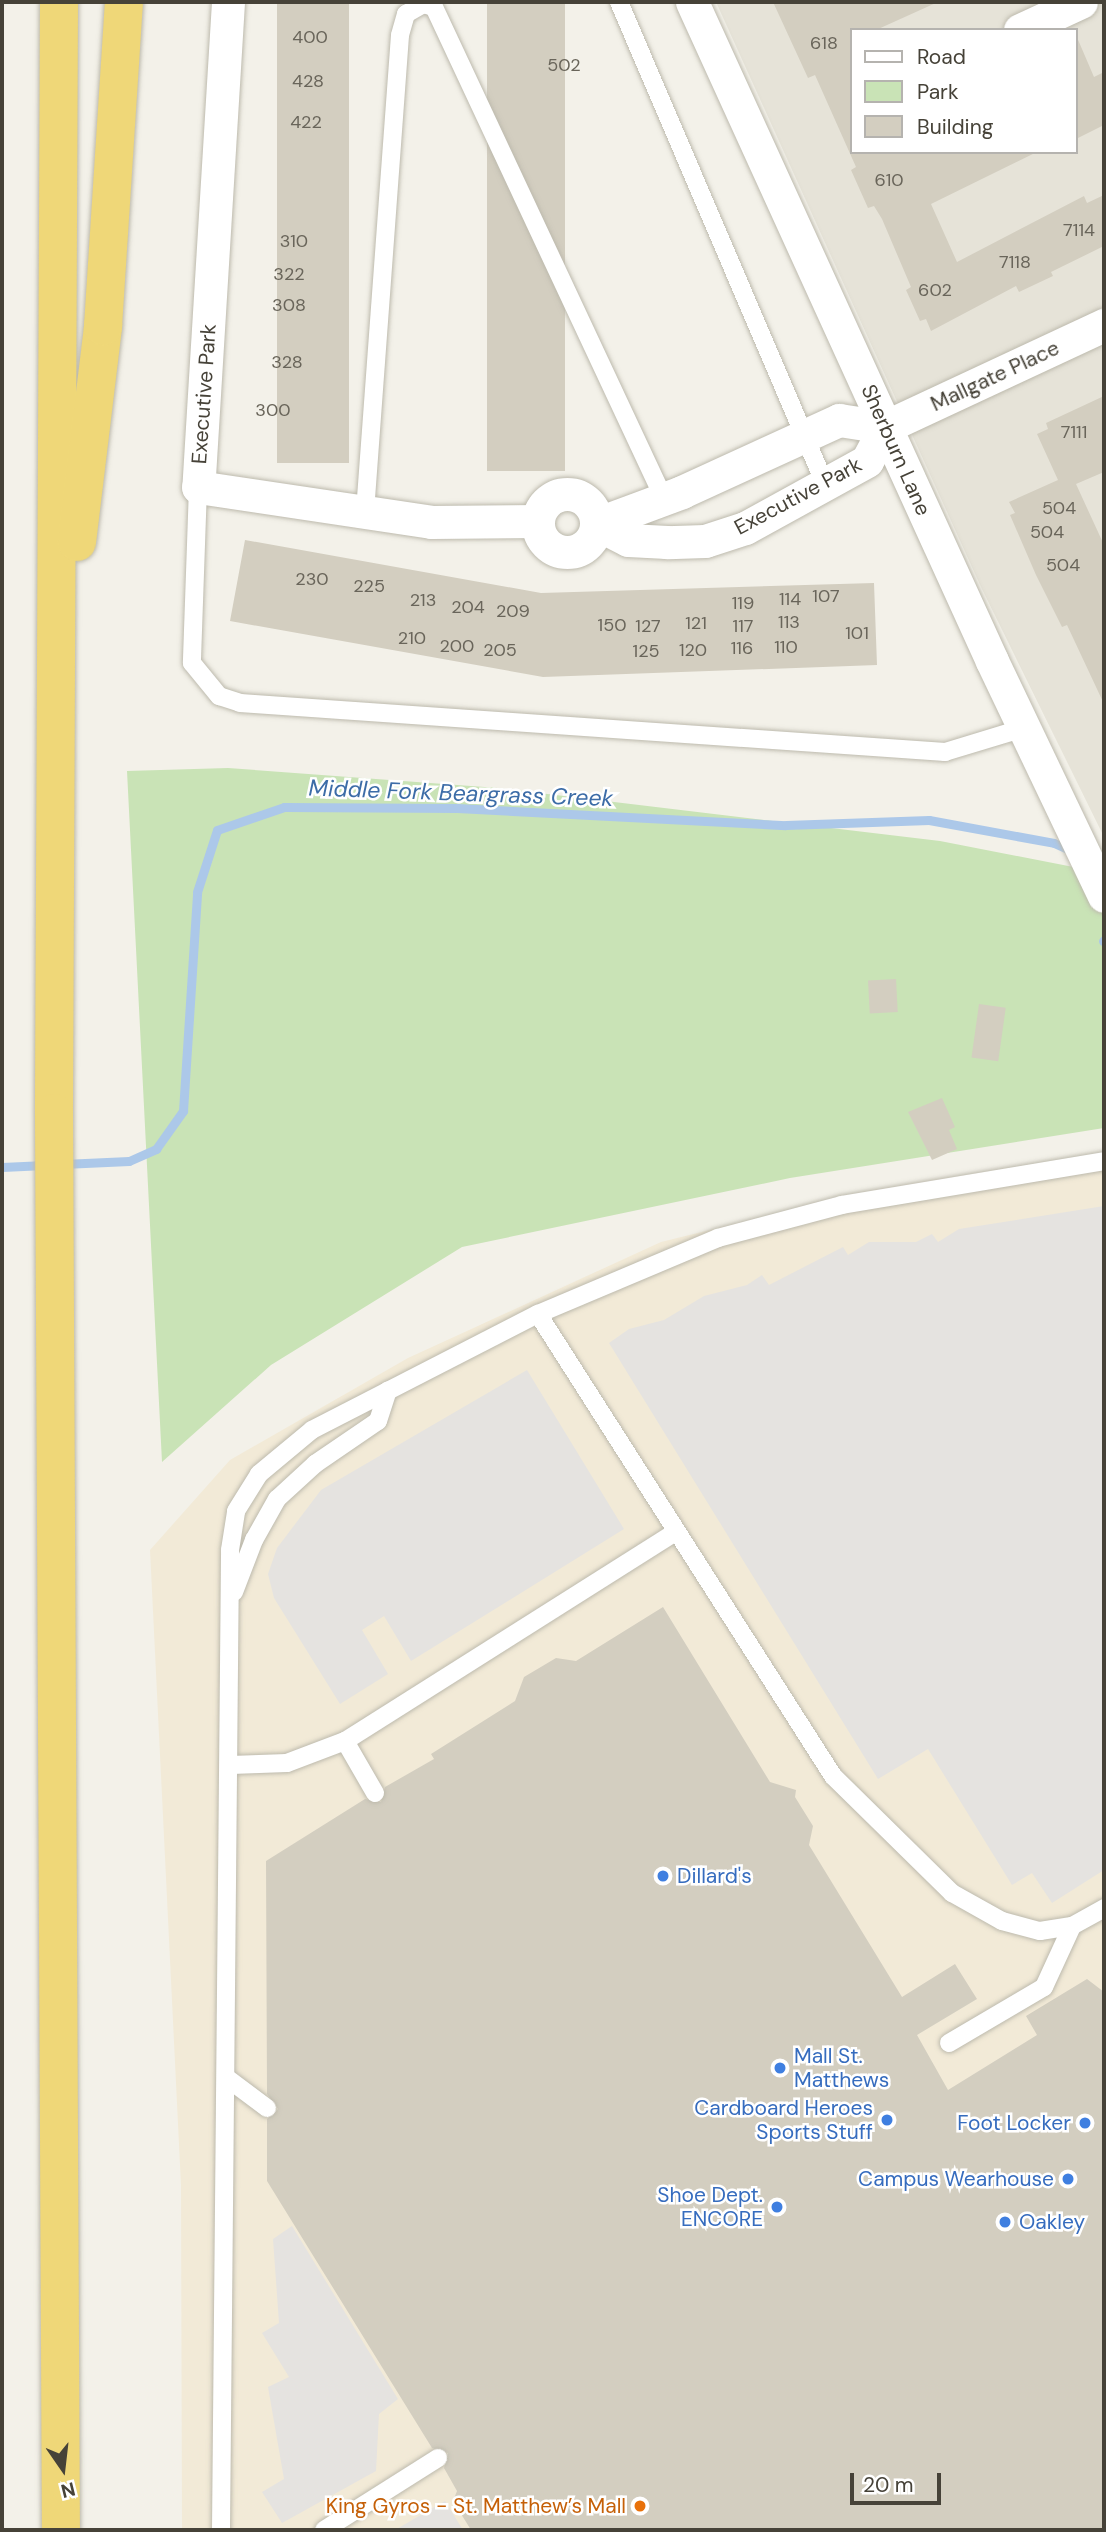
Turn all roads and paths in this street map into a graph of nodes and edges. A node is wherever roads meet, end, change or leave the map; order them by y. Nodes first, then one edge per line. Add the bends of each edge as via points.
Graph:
1 (59, 2) edge
2 (124, 2) edge
3 (228, 2) edge
4 (619, 2) edge
5 (692, 2) edge
6 (1082, 2) edge
7 (1024, 28) edge
8 (1104, 325) edge
9 (885, 427) junction
10 (804, 436) junction
11 (825, 484) junction
12 (198, 487) junction
13 (664, 499) junction
14 (365, 512) junction
15 (596, 524) junction
16 (55, 728) junction
17 (1024, 728) junction
18 (1104, 896) edge
19 (1104, 1161) edge
20 (538, 1314) junction
21 (388, 1391) junction
22 (676, 1532) junction
23 (231, 1598) junction
24 (345, 1741) junction
25 (232, 1765) junction
26 (374, 1793) dead end
27 (1104, 1908) edge
28 (1072, 1926) junction
29 (949, 2043) dead end
30 (227, 2078) junction
31 (267, 2108) dead end
32 (438, 2458) dead end
33 (347, 2524) edge
34 (61, 2530) edge
35 (221, 2530) edge
36 (324, 2530) edge

1 - 16 highway
2 - 16 highway via 103,327
3 - 12 street, Executive Park
4 - 10 lane
5 - 9 street, Sherburn Lane
6 - 7 street
8 - 9 street, Mallgate Place
9 - 10 street, Executive Park via 839,420
9 - 11 street, Executive Park via 867,461
9 - 17 street, Sherburn Lane
10 - 11 lane
10 - 13 street, Executive Park
11 - 15 street, Executive Park via 745,528 705,541 628,540
12 - 14 street, Executive Park
12 - 17 lane via 192,663 219,696 240,703 945,752 978,746
13 - 14 lane via 434,7 423,4 405,14 400,35
13 - 15 street, Executive Park
14 - 15 street, Executive Park via 431,522 538,521 545,542 565,552 586,544
16 - 34 highway
17 - 18 street, Sherburn Lane
19 - 20 lane via 842,1205 718,1238
20 - 21 lane
20 - 22 lane
21 - 23 lane via 378,1421 315,1464 277,1499 254,1540
21 - 23 lane via 312,1430 259,1474 236,1511 230,1550
22 - 24 lane
22 - 28 lane via 832,1776 951,1894 1002,1921 1040,1931
23 - 25 lane
24 - 25 lane via 295,1761
24 - 26 lane
25 - 30 lane
27 - 28 lane
28 - 29 lane via 1044,1987
30 - 31 lane
30 - 35 lane
32 - 33 lane
33 - 36 lane

